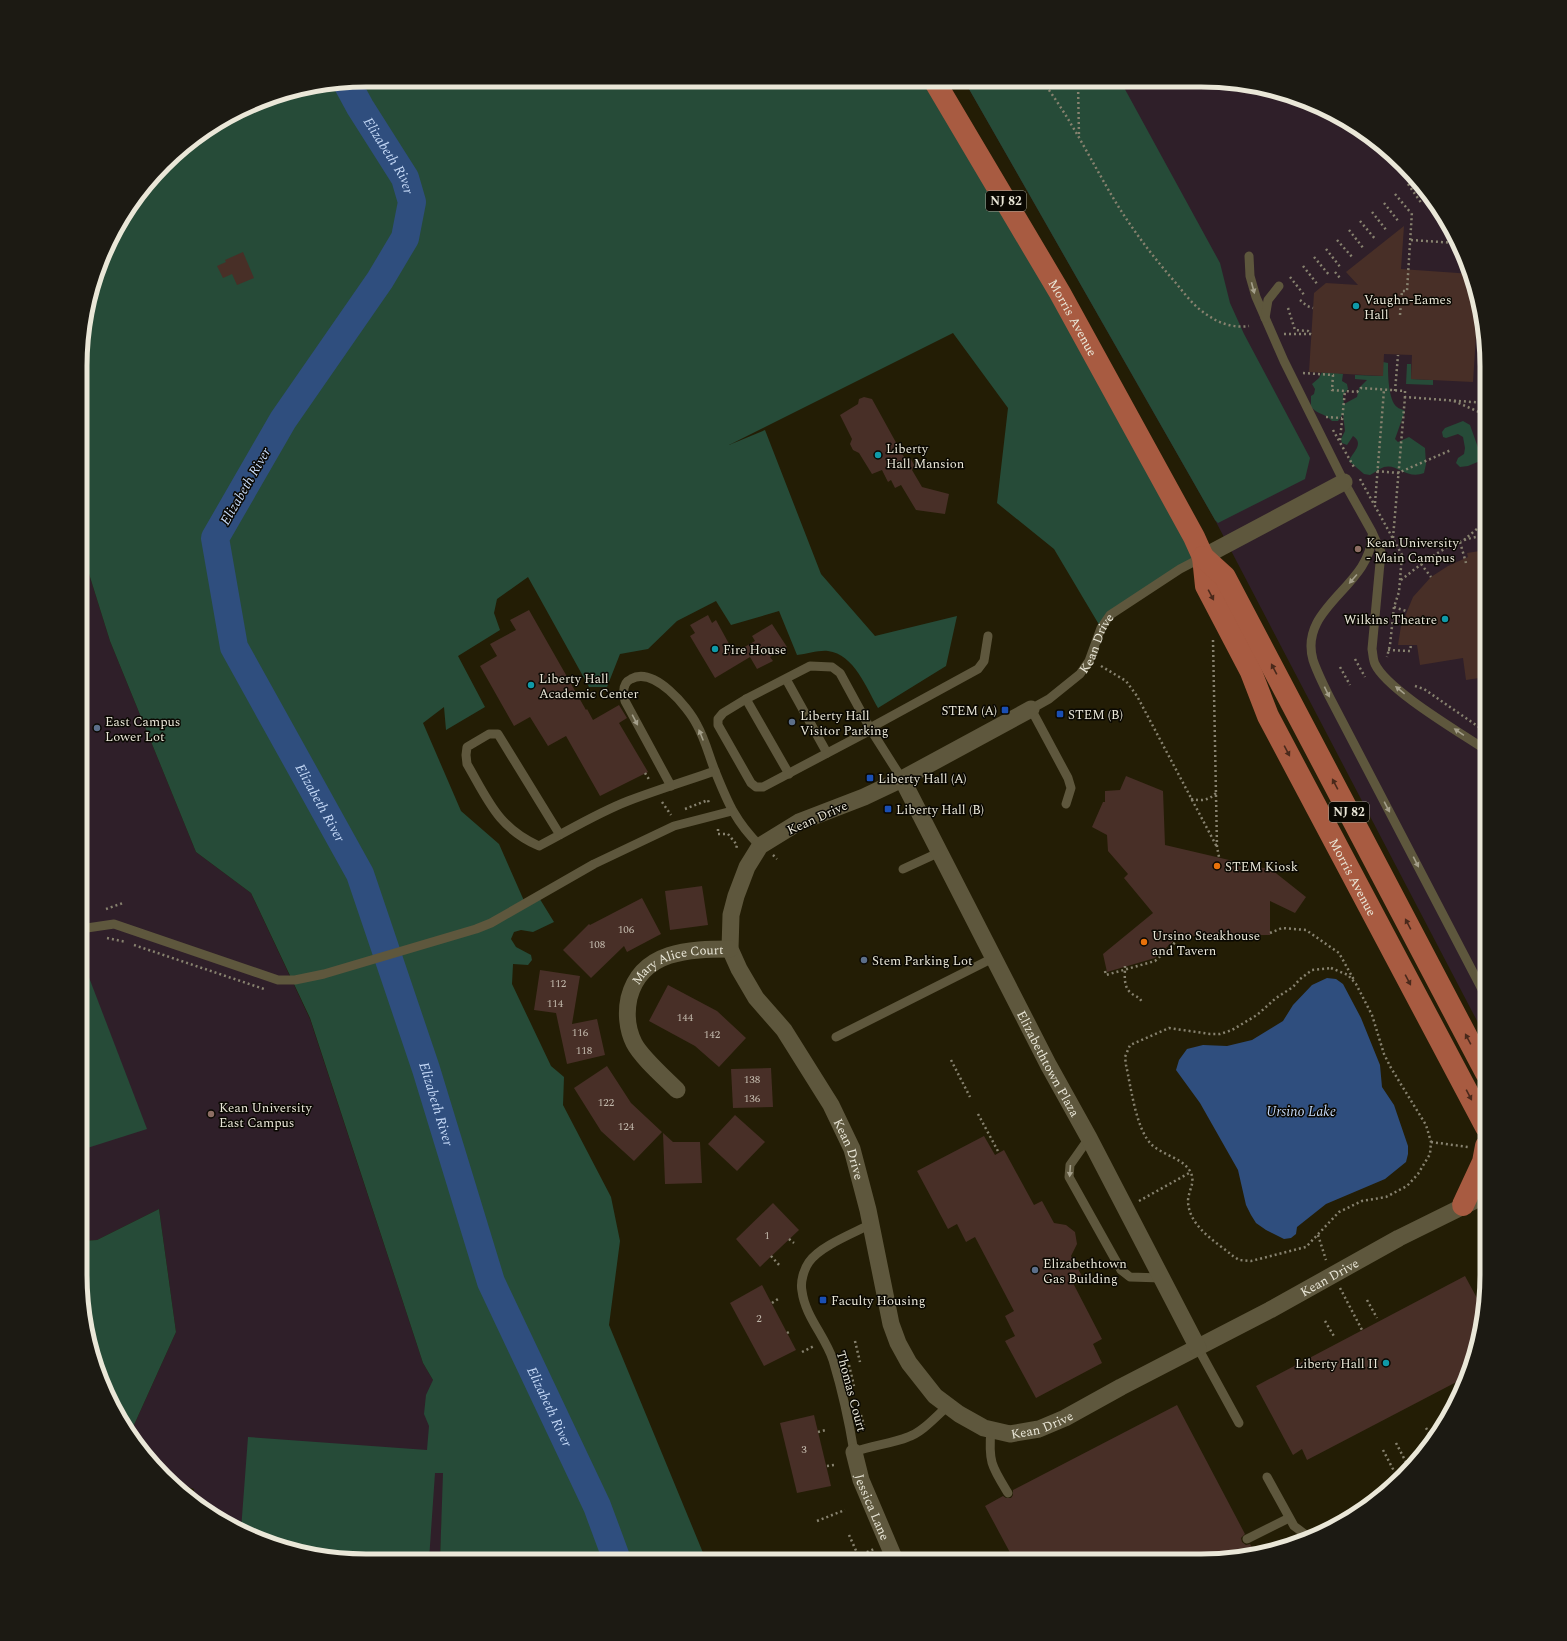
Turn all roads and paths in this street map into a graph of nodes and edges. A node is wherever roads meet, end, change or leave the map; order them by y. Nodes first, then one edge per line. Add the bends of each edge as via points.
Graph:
1 (938, 87) edge
2 (1046, 87) edge
3 (1078, 87) edge
4 (1079, 138) junction
5 (1408, 184) dead end
6 (1395, 194) dead end
7 (1384, 203) dead end
8 (1422, 204) dead end
9 (1372, 212) dead end
10 (1360, 221) dead end
11 (1399, 222) dead end
12 (1349, 230) dead end
13 (1387, 231) dead end
14 (1337, 240) dead end
15 (1376, 240) dead end
16 (1411, 240) junction
17 (1451, 243) edge
18 (1326, 248) dead end
19 (1364, 249) dead end
20 (1249, 256) dead end
21 (1314, 258) dead end
22 (1352, 258) dead end
23 (1303, 266) dead end
24 (1340, 268) dead end
25 (1335, 272) dead end
26 (1330, 276) dead end
27 (1290, 277) dead end
28 (1340, 278) dead end
29 (1318, 285) dead end
30 (1278, 286) dead end
31 (1305, 296) dead end
32 (1300, 300) dead end
33 (1288, 308) dead end
34 (1313, 308) dead end
35 (1400, 315) dead end
36 (1265, 318) junction
37 (1249, 326) dead end
38 (1284, 334) dead end
39 (1398, 355) dead end
40 (1302, 373) dead end
41 (1384, 390) junction
42 (1345, 391) junction
43 (1395, 391) junction
44 (1405, 397) junction
45 (1451, 400) junction
46 (1480, 402) edge
47 (1480, 413) edge
48 (1326, 417) dead end
49 (1342, 418) junction
50 (1340, 442) dead end
51 (1451, 450) dead end
52 (1378, 471) junction
53 (1398, 473) junction
54 (1344, 482) junction
55 (1375, 504) dead end
56 (1480, 526) edge
57 (1372, 532) junction
58 (1480, 537) edge
59 (1393, 539) dead end
60 (1464, 541) junction
61 (1460, 542) junction
62 (1203, 557) junction
63 (1466, 563) dead end
64 (1421, 564) junction
65 (1431, 577) dead end
66 (1401, 580) dead end
67 (1394, 607) dead end
68 (1406, 611) dead end
69 (1213, 632) dead end
70 (988, 636) dead end
71 (1411, 645) dead end
72 (1388, 650) dead end
73 (1355, 659) dead end
74 (1101, 666) dead end
75 (1340, 667) dead end
76 (1364, 677) dead end
77 (786, 678) junction
78 (1350, 685) dead end
79 (746, 699) junction
80 (1031, 709) junction
81 (870, 729) junction
82 (1480, 746) edge
83 (828, 753) junction
84 (716, 771) junction
85 (645, 774) dead end
86 (789, 774) junction
87 (902, 779) junction
88 (651, 783) dead end
89 (671, 786) junction
90 (1216, 793) junction
91 (1191, 799) junction
92 (661, 800) dead end
93 (709, 804) dead end
94 (1066, 804) dead end
95 (682, 810) dead end
96 (732, 812) junction
97 (676, 813) dead end
98 (718, 829) dead end
99 (560, 835) junction
100 (760, 846) junction
101 (1217, 847) junction
102 (736, 849) dead end
103 (940, 852) junction
104 (1219, 857) dead end
105 (903, 870) dead end
106 (123, 903) dead end
107 (106, 908) dead end
108 (87, 928) edge
109 (1270, 933) dead end
110 (1182, 936) dead end
111 (730, 949) junction
112 (993, 958) junction
113 (1125, 968) junction
114 (1105, 971) dead end
115 (1356, 984) junction
116 (1480, 986) edge
117 (1142, 1003) dead end
118 (836, 1037) dead end
119 (951, 1060) dead end
120 (1480, 1063) edge
121 (677, 1090) dead end
122 (970, 1097) dead end
123 (978, 1114) dead end
124 (1480, 1116) edge
125 (1089, 1138) junction
126 (1431, 1142) junction
127 (1480, 1147) edge
128 (999, 1153) dead end
129 (1480, 1168) edge
130 (1191, 1172) junction
131 (1480, 1197) edge
132 (1134, 1204) dead end
133 (1463, 1204) junction
134 (871, 1224) junction
135 (1318, 1235) junction
136 (789, 1239) dead end
137 (794, 1244) dead end
138 (771, 1256) dead end
139 (780, 1266) dead end
140 (1333, 1275) junction
141 (1162, 1278) junction
142 (778, 1299) dead end
143 (1367, 1300) dead end
144 (772, 1303) dead end
145 (1376, 1318) dead end
146 (1325, 1321) dead end
147 (791, 1330) dead end
148 (1362, 1330) dead end
149 (787, 1333) dead end
150 (1335, 1338) dead end
151 (855, 1341) dead end
152 (1198, 1348) junction
153 (860, 1362) dead end
154 (849, 1365) dead end
155 (855, 1388) dead end
156 (948, 1406) junction
157 (861, 1415) dead end
158 (1239, 1423) dead end
159 (864, 1425) dead end
160 (1426, 1428) dead end
161 (826, 1430) dead end
162 (991, 1430) junction
163 (818, 1432) dead end
164 (1430, 1434) edge
165 (1396, 1443) dead end
166 (1383, 1450) dead end
167 (854, 1452) junction
168 (1406, 1462) dead end
169 (834, 1464) dead end
170 (827, 1466) dead end
171 (1394, 1471) dead end
172 (1267, 1477) dead end
173 (1008, 1493) dead end
174 (845, 1510) dead end
175 (1289, 1518) junction
176 (817, 1521) dead end
177 (1305, 1534) edge
178 (849, 1535) dead end
179 (1248, 1539) dead end
180 (876, 1548) dead end
181 (857, 1554) edge
182 (862, 1554) edge
183 (892, 1554) edge

1 - 62 main road, Morris Avenue / NJ 82 via 1060,293
2 - 4 path
3 - 4 path
4 - 37 path via 1119,207 1141,239 1162,268 1196,306 1226,324 1237,327
5 - 8 path
6 - 16 path via 1412,212
7 - 11 path
9 - 13 path
10 - 15 path
12 - 19 path
14 - 22 path
16 - 17 path
16 - 35 path via 1407,291 1402,290
18 - 24 path
20 -> 36 lane via 1250,276
21 - 26 path
23 - 29 path
25 - 28 path
27 - 31 path
30 - 36 lane via 1268,300
32 - 34 path
33 - 38 path via 1295,330 1308,331 1311,334
36 - 54 lane
39 - 43 path
40 - 42 path via 1334,375 1332,390
41 - 42 path via 1362,388 1357,392
41 - 43 path
41 - 52 path
42 - 49 path
43 - 44 path via 1405,392
44 - 45 path
44 - 53 path
45 - 46 path
45 - 47 path
48 - 49 path
49 - 50 path
51 - 53 path
52 - 53 path
52 - 55 path
53 - 59 path
54 - 57 lane
54 - 62 street
56 - 60 path
82 -> 57 lane via 1412,700 1387,679 1375,664 1372,650 1381,552
57 -> 116 lane via 1372,548 1364,566 1316,622 1311,640 1313,659 1332,702
58 - 60 path
60 - 61 path
61 - 63 path
61 - 64 path
62 - 80 lane, Kean Drive via 1110,615 1101,628 1089,661 1080,674 1049,699
120 -> 62 main road, Morris Avenue / NJ 82 via 1226,577
62 -> 124 main road, Morris Avenue / NJ 82 via 1206,586 1251,672 1268,716
64 - 65 path
64 - 66 path
67 - 68 path
69 - 90 path
70 - 81 lane via 984,661 978,669
71 - 72 path via 1410,650
73 - 76 path
74 - 91 path via 1126,681 1137,696
75 - 78 path
77 - 79 lane
77 - 81 lane via 810,666 832,667 840,674
77 - 83 lane
79 - 86 lane
79 - 86 lane via 723,713 718,719 718,725 751,783 756,787 763,787
80 - 87 street, Kean Drive
80 - 94 lane via 1068,778 1071,788
81 - 83 lane
81 - 87 lane
83 - 86 lane
84 - 89 lane
84 -> 89 lane via 697,724 681,703 662,684 650,678 631,679 623,691 625,700
84 - 96 lane
85 - 88 path
87 - 100 street, Kean Drive via 799,822
87 - 103 street, Elizabethtown Plaza
89 - 99 lane via 626,802
90 - 91 path via 1204,801
90 - 101 path
91 - 101 path
92 - 97 path via 670,815
93 - 95 path via 708,800
96 - 100 lane via 744,830
96 - 108 lane via 674,826 594,864 476,929 324,974 295,980 278,980 114,924
98 - 102 path via 718,834 728,834 738,845
99 - 99 lane via 539,846 526,840 496,814 468,764 467,747 489,734 498,734
100 - 111 street, Kean Drive via 747,867 736,896 731,915
101 - 104 path
103 - 105 lane
103 - 112 street, Elizabethtown Plaza
106 - 107 path
109 - 115 path via 1282,928 1306,930 1339,953
110 - 113 path via 1155,961
111 - 121 street, Mary Alice Court via 685,952 650,963 636,981 630,994 627,1005 628,1020 634,1043
111 - 134 street, Kean Drive via 756,998 784,1030 831,1105 852,1149
112 - 118 lane
112 - 125 street, Elizabethtown Plaza
113 - 114 path via 1106,975
113 - 117 path via 1127,990 1140,998
115 - 126 path via 1372,1015 1387,1061 1426,1125
115 - 130 path via 1348,976 1331,968 1312,970 1257,1015 1232,1030 1210,1034 1169,1028 1130,1044 1124,1057 1142,1131 1151,1144 1185,1164
119 - 122 path
123 - 128 path
125 - 141 street, Elizabethtown Plaza
125 -> 141 lane via 1070,1165 1069,1177 1120,1270 1130,1277
126 - 127 path
126 - 135 path via 1427,1160 1407,1186 1386,1197 1362,1201 1339,1212
129 - 133 main road
130 - 132 path
130 - 135 path via 1193,1186 1188,1201 1194,1221 1240,1260 1251,1261 1299,1250
131 - 133 street, Kean Drive
133 - 140 street, Kean Drive
134 - 156 street, Kean Drive via 891,1324 898,1343 934,1396
134 - 167 lane, Thomas Court via 820,1252 809,1262 802,1277 801,1289 804,1302 832,1359
135 - 140 path
136 - 137 path
138 - 139 path
140 - 148 path
140 - 152 street, Kean Drive
141 - 152 street, Elizabethtown Plaza
142 - 144 path
143 - 145 path
146 - 150 path
147 - 149 path
151 - 153 path
152 - 158 lane
152 - 162 street, Kean Drive via 1121,1386 1065,1418 1039,1429 1010,1434
154 - 155 path
156 - 162 street, Kean Drive via 965,1418
156 - 167 lane, Thomas Court via 910,1437
157 - 159 path
160 - 164 path
161 - 163 path
162 - 173 lane via 989,1449 992,1468
165 - 168 path
166 - 171 path
167 - 183 street, Jessica Lane via 861,1480
169 - 170 path
172 - 175 lane
174 - 176 path
175 - 177 lane via 1294,1526
175 - 179 lane
178 - 181 path
180 - 182 path

